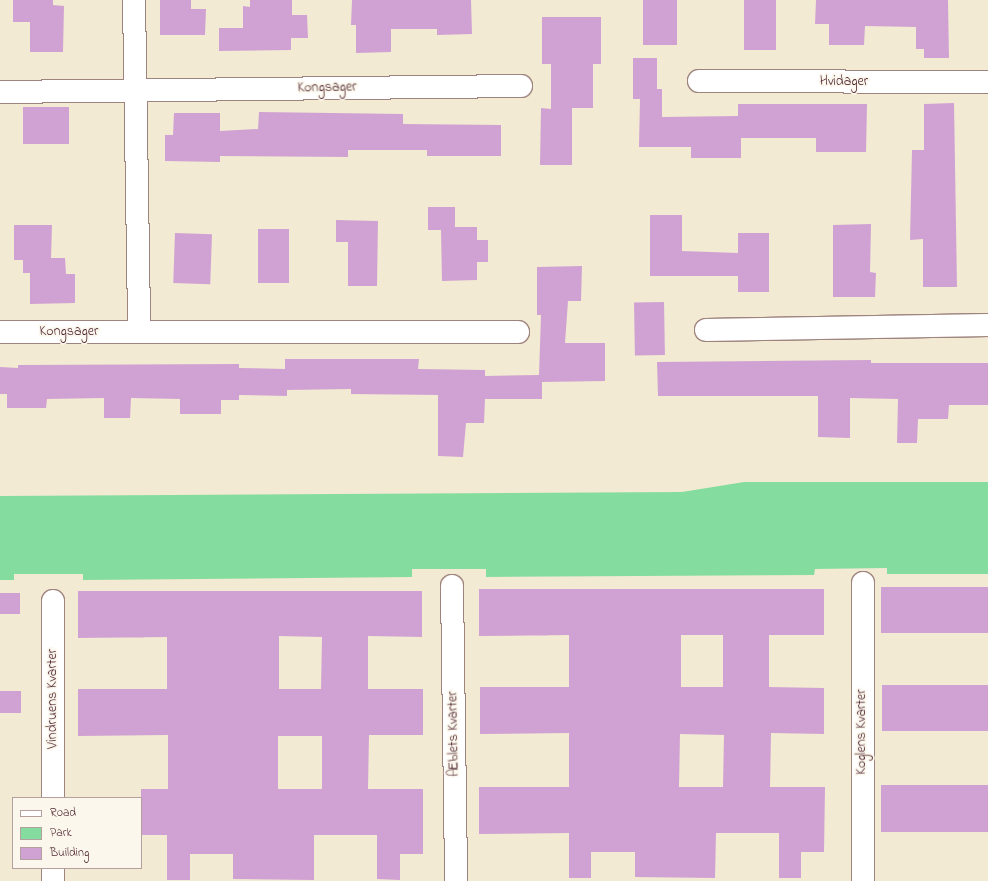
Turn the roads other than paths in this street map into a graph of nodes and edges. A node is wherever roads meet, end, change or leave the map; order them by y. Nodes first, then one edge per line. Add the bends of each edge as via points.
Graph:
1 (134, 0) edge
2 (699, 81) dead end
3 (988, 82) edge
4 (521, 86) dead end
5 (134, 90) junction
6 (0, 92) edge
7 (988, 325) edge
8 (706, 330) dead end
9 (0, 332) edge
10 (139, 332) junction
11 (518, 332) dead end
12 (863, 583) dead end
13 (452, 586) dead end
14 (53, 601) dead end
15 (53, 797) edge
16 (53, 869) edge
17 (53, 881) edge
18 (456, 881) edge
19 (863, 881) edge

1 - 5 street
2 - 3 street, Hvidager
4 - 5 street, Kongsager
5 - 6 street, Kongsager
5 - 10 street
7 - 8 street
9 - 10 street, Kongsager
10 - 11 street, Kongsager
12 - 19 street, Koglens Kvarter
13 - 18 street, Æblets Kvarter
14 - 15 street, Vindruens Kvarter
16 - 17 street

